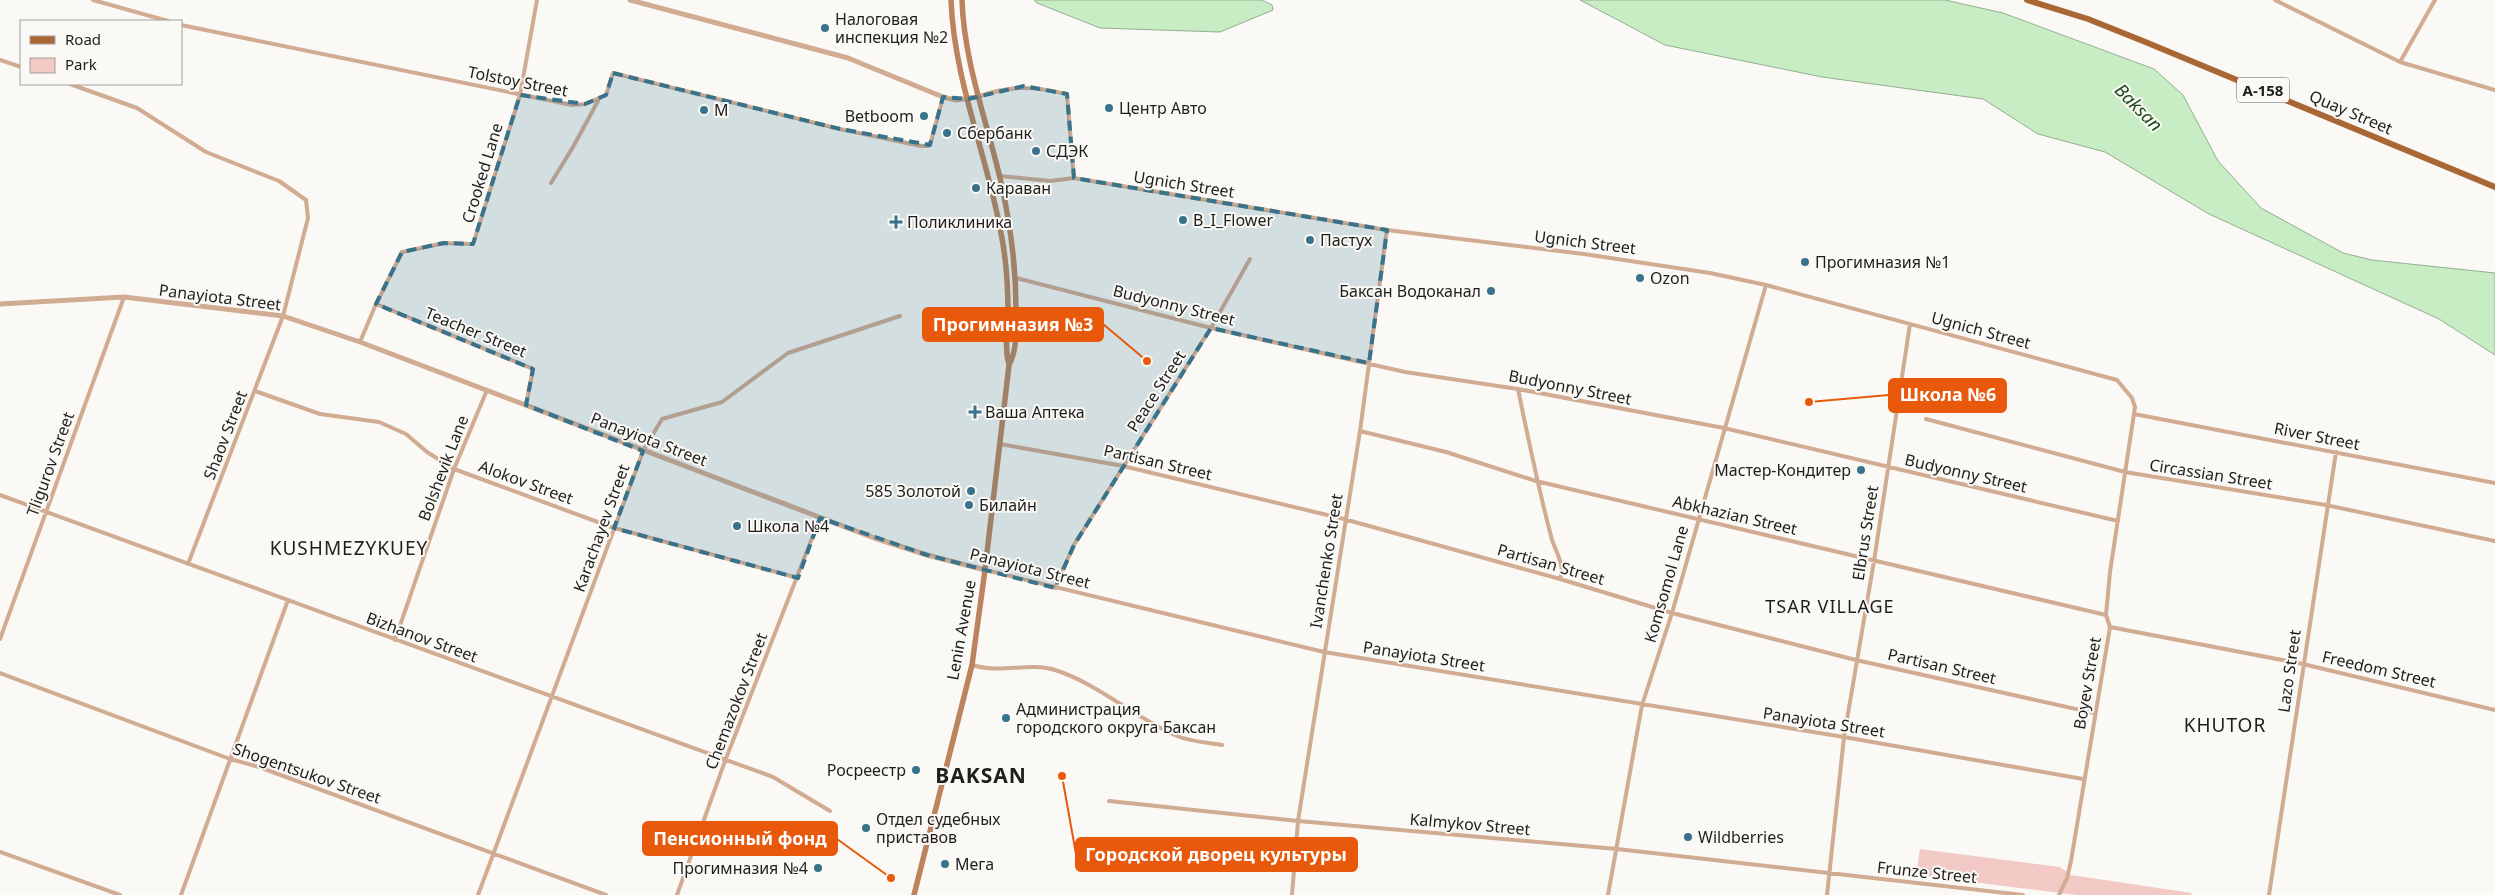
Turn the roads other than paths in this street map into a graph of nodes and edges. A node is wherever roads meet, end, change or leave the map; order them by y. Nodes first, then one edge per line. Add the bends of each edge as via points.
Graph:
1 (93, 0) edge
2 (537, 0) edge
3 (630, 0) edge
4 (951, 0) edge
5 (962, 0) edge
6 (2027, 0) edge
7 (2275, 0) edge
8 (2435, 0) edge
9 (164, 20) edge
10 (182, 25) edge
11 (0, 60) edge
12 (2400, 62) junction
13 (20, 67) edge
14 (73, 85) edge
15 (2495, 90) edge
16 (520, 96) junction
17 (977, 96) junction
18 (943, 97) junction
19 (968, 99) junction
20 (598, 101) junction
21 (1000, 176) junction
22 (1074, 178) junction
23 (551, 183) dead end
24 (2495, 188) edge
25 (1387, 230) junction
26 (1250, 259) dead end
27 (1016, 278) junction
28 (1766, 285) junction
29 (124, 298) junction
30 (0, 304) edge
31 (376, 304) junction
32 (283, 316) junction
33 (900, 316) dead end
34 (1910, 324) junction
35 (1211, 328) junction
36 (360, 342) junction
37 (1369, 363) junction
38 (1009, 365) junction
39 (1518, 389) junction
40 (487, 390) junction
41 (255, 391) junction
42 (526, 405) junction
43 (2134, 414) junction
44 (1926, 419) dead end
45 (1724, 428) junction
46 (1360, 431) junction
47 (1000, 444) junction
48 (642, 451) junction
49 (2336, 452) junction
50 (1123, 466) junction
51 (1888, 468) junction
52 (454, 469) junction
53 (2125, 472) junction
54 (1536, 481) junction
55 (2495, 483) edge
56 (0, 495) edge
57 (2326, 505) junction
58 (46, 512) junction
59 (820, 518) junction
60 (1344, 519) junction
61 (1698, 519) junction
62 (2118, 521) junction
63 (614, 528) junction
64 (2495, 541) edge
65 (1874, 561) junction
66 (188, 564) junction
67 (985, 570) junction
68 (798, 578) junction
69 (1560, 579) junction
70 (1056, 588) junction
71 (288, 600) junction
72 (1672, 613) junction
73 (2106, 615) junction
74 (2110, 627) junction
75 (0, 639) edge
76 (395, 640) junction
77 (1324, 652) junction
78 (1856, 660) junction
79 (2303, 664) junction
80 (972, 665) junction
81 (0, 673) edge
82 (552, 698) junction
83 (1642, 705) junction
84 (2495, 710) edge
85 (2094, 713) junction
86 (1844, 737) junction
87 (1222, 745) dead end
88 (230, 759) junction
89 (725, 761) junction
90 (2083, 779) junction
91 (1109, 801) dead end
92 (830, 811) dead end
93 (1298, 821) junction
94 (1617, 849) junction
95 (0, 852) edge
96 (494, 853) junction
97 (1829, 875) junction
98 (120, 895) edge
99 (181, 895) edge
100 (478, 895) edge
101 (606, 895) edge
102 (677, 895) edge
103 (914, 895) edge
104 (1292, 895) edge
105 (1608, 895) edge
106 (1827, 895) edge
107 (2023, 895) edge
108 (2059, 895) edge
109 (2270, 895) edge

1 - 9 street
2 - 16 street, Crooked Lane
3 - 18 street via 848,58
4 - 19 main road, Lenin Avenue via 954,38
5 - 17 main road, Lenin Avenue via 965,36
6 - 24 main road, Quay Street / А-158 via 2143,41
7 - 12 street
8 - 12 street
10 - 16 street, Tolstoy Street
11 - 13 street
12 - 15 street
14 - 32 street, Shaov Street via 137,108 206,152 279,181 306,200 308,218
16 - 20 street, Tolstoy Street via 572,105
16 - 31 street, Crooked Lane via 473,244 444,243 402,252
17 - 19 street
17 - 21 main road, Lenin Avenue
17 - 22 street via 1024,86 1067,94
18 - 19 street
18 - 20 street via 928,146 840,129 613,73 606,95
19 - 38 main road, Lenin Avenue via 1002,235 1008,310 1006,356
20 - 23 street
21 - 22 street, Ugnich Street via 1050,182
21 - 27 main road, Lenin Avenue
22 - 25 street, Ugnich Street
25 - 28 street, Ugnich Street via 1657,264
25 - 37 street, Ivanchenko Street
26 - 35 street, Peace Street
27 - 35 street, Budyonny Street
27 - 38 main road, Lenin Avenue via 1016,343
28 - 34 street, Ugnich Street
28 - 45 street, Komsomol Lane
29 - 30 street, Panayiota Street
29 - 32 street, Panayiota Street
29 - 58 street, Tligurov Street
31 - 36 street, Crooked Lane
31 - 42 street, Teacher Street via 534,369
32 - 36 street, Panayiota Street
32 - 41 street, Shaov Street
33 - 48 street, Karachayev Street via 788,353 722,402 662,418
34 - 43 street, Ugnich Street via 2109,376 2126,388 2135,407
34 - 51 street, Elbrus Street
35 - 37 street, Budyonny Street
35 - 50 street, Peace Street
36 - 40 street, Panayiota Street
37 - 39 street, Budyonny Street via 1405,372
37 - 46 street, Ivanchenko Street
38 - 47 main road, Lenin Avenue
39 - 45 street, Budyonny Street
39 - 54 street
40 - 42 street, Panayiota Street
40 - 52 street, Bolshevik Lane
41 - 52 street, Alokov Street via 320,414 380,422 406,434
41 - 66 street, Shaov Street
42 - 48 street, Panayiota Street
43 - 49 street, River Street
43 - 53 street, Boyev Street
44 - 53 street, Circassian Street
45 - 51 street, Budyonny Street
45 - 61 street, Komsomol Lane
46 - 54 street, Abkhazian Street via 1446,452
46 - 60 street, Ivanchenko Street
47 - 50 street, Partisan Street
47 - 67 main road, Lenin Avenue
48 - 59 street, Panayiota Street
48 - 63 street, Karachayev Street
49 - 55 street, River Street
49 - 57 street, Lazo Street
50 - 60 street, Partisan Street
50 - 70 street, Peace Street via 1074,545
51 - 62 street, Budyonny Street
51 - 65 street, Elbrus Street
52 - 63 street, Alokov Street
52 - 76 street, Bolshevik Lane
53 - 57 street, Circassian Street
53 - 62 street, Boyev Street
54 - 61 street, Abkhazian Street
54 - 69 street via 1554,548 1562,564
56 - 58 street, Bizhanov Street
57 - 64 street, Circassian Street
57 - 79 street, Lazo Street
58 - 66 street, Bizhanov Street
58 - 75 street, Tligurov Street
59 - 67 street, Panayiota Street via 927,555
59 - 68 street, Chemazokov Street
60 - 69 street, Partisan Street
60 - 77 street, Ivanchenko Street
61 - 65 street, Abkhazian Street
61 - 72 street, Komsomol Lane
62 - 73 street, Boyev Street
63 - 68 street, Alokov Street
63 - 82 street, Karachayev Street
65 - 73 street, Abkhazian Street
65 - 78 street, Elbrus Street
66 - 71 street, Bizhanov Street
67 - 70 street, Panayiota Street
67 - 80 main road, Lenin Avenue
68 - 89 street, Chemazokov Street
69 - 72 street, Partisan Street
70 - 77 street, Panayiota Street
71 - 76 street, Bizhanov Street
71 - 88 street
72 - 78 street, Partisan Street
72 - 83 street, Komsomol Lane
73 - 74 street, Boyev Street
74 - 79 street, Freedom Street
74 - 85 street, Boyev Street
76 - 82 street, Bizhanov Street
77 - 83 street, Panayiota Street
77 - 93 street, Ivanchenko Street
78 - 85 street, Partisan Street
78 - 86 street, Elbrus Street
79 - 84 street, Freedom Street
79 - 109 street, Lazo Street
80 - 87 street via 984,669 1036,667 1053,670 1099,691 1177,736
80 - 103 main road, Lenin Avenue
81 - 88 street, Shogentsukov Street
82 - 89 street, Bizhanov Street
82 - 96 street, Karachayev Street
83 - 86 street, Panayiota Street
83 - 94 street, Komsomol Lane
85 - 90 street, Boyev Street
86 - 90 street, Panayiota Street
86 - 97 street, Elbrus Street
88 - 96 street, Shogentsukov Street
88 - 99 street
89 - 92 street, Bizhanov Street via 773,777
89 - 102 street, Chemazokov Street
90 - 108 street, Boyev Street via 2071,861
91 - 93 street, Kalmykov Street
93 - 94 street, Kalmykov Street
93 - 104 street, Ivanchenko Street
94 - 97 street, Kalmykov Street
94 - 105 street, Komsomol Lane
95 - 98 street
96 - 100 street, Karachayev Street
96 - 101 street, Shogentsukov Street
97 - 106 street, Elbrus Street
97 - 107 street, Frunze Street

